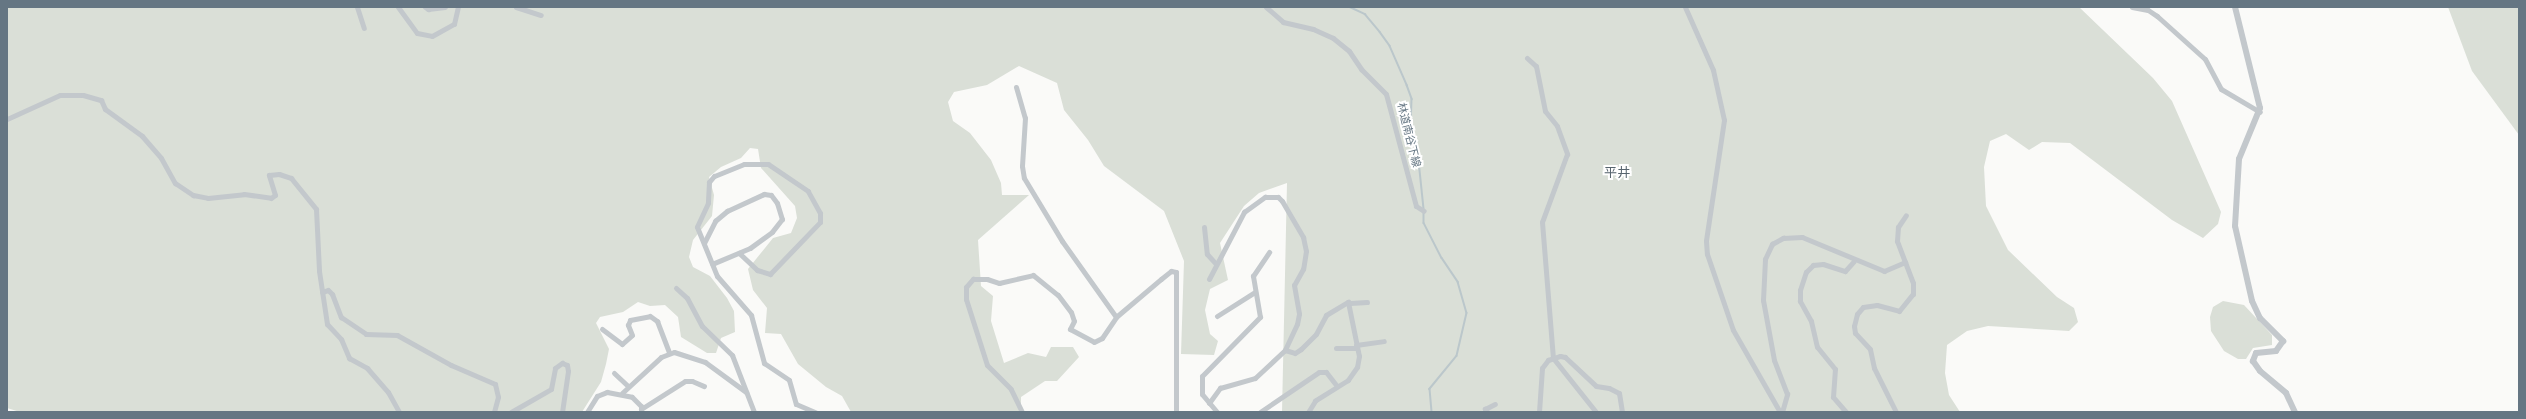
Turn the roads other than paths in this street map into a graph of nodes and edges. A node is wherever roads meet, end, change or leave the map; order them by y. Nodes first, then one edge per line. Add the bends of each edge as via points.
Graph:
1 (357, 7) edge
2 (398, 7) edge
3 (425, 7) edge
4 (445, 7) edge
5 (458, 7) edge
6 (516, 7) edge
7 (1266, 7) edge
8 (1685, 7) edge
9 (2132, 7) edge
10 (2235, 7) edge
11 (541, 15) dead end
12 (364, 28) dead end
13 (1527, 58) dead end
14 (1016, 87) dead end
15 (2260, 112) junction
16 (7, 119) edge
17 (1424, 211) dead end
18 (1906, 215) dead end
19 (1204, 227) dead end
20 (704, 243) junction
21 (1269, 252) dead end
22 (740, 253) junction
23 (1854, 261) junction
24 (1904, 262) junction
25 (712, 264) junction
26 (1216, 264) junction
27 (1209, 280) dead end
28 (676, 288) dead end
29 (322, 292) junction
30 (1255, 292) junction
31 (1367, 302) dead end
32 (1350, 303) junction
33 (1217, 316) dead end
34 (1116, 317) junction
35 (602, 329) dead end
36 (1384, 341) dead end
37 (1357, 347) junction
38 (1336, 348) dead end
39 (1285, 350) junction
40 (668, 353) junction
41 (1553, 358) junction
42 (614, 373) dead end
43 (628, 386) junction
44 (704, 386) dead end
45 (1337, 386) junction
46 (746, 392) junction
47 (622, 393) junction
48 (1209, 403) junction
49 (1495, 404) dead end
50 (641, 411) edge
51 (812, 411) edge
52 (399, 412) edge
53 (494, 412) edge
54 (511, 412) edge
55 (562, 412) edge
56 (587, 412) edge
57 (754, 412) edge
58 (1022, 412) edge
59 (1176, 412) edge
60 (1217, 412) edge
61 (1260, 412) edge
62 (1308, 412) edge
63 (1487, 412) edge
64 (1539, 412) edge
65 (1596, 412) edge
66 (1622, 412) edge
67 (1781, 412) edge
68 (1846, 412) edge
69 (1896, 412) edge
70 (2295, 412) edge

1 - 12 street
2 - 5 street via 417,33 432,36 454,24
3 - 4 street
6 - 11 street
7 - 17 street, 林道南谷下線 via 1283,22 1313,29 1333,38 1349,51 1386,94 1416,206
8 - 67 street via 1713,70 1724,120 1706,241 1707,254 1733,330
9 - 15 street via 2148,10 2157,16 2205,59 2221,89
10 - 15 street
13 - 41 street via 1536,66 1545,111 1557,126 1567,154 1542,222
14 - 34 street via 1025,118 1022,166 1024,178 1062,241
15 - 70 street via 2239,159 2235,226 2252,301 2260,318 2283,341 2276,351 2256,353 2253,361 2260,371 2286,394
16 - 29 street via 60,95 83,94 101,100 105,109 142,136 161,158 175,183 197,197 244,194 271,198 275,194 269,175 279,174 291,178 316,209
18 - 24 street via 1897,233
19 - 26 street via 1207,254
20 - 22 street via 723,214 756,195 771,195 780,209 780,222 768,236
20 - 22 street via 697,222 708,203 711,179 744,164 768,164 808,191 820,213 820,225 770,274 756,270
20 - 25 street
21 - 30 street via 1253,276
22 - 25 street
23 - 24 street via 1888,271
23 - 67 street via 1798,237 1777,240 1766,254 1763,300 1774,360 1787,394
23 - 68 street via 1846,272 1823,264 1814,265 1806,272 1800,290 1817,348 1835,369 1833,397
24 - 69 street via 1914,289 1907,304 1894,311 1877,304 1867,305 1857,314 1854,326 1855,333 1870,349 1874,368
25 - 51 street via 720,281 751,315 764,363 789,380 796,404
26 - 27 street
26 - 39 street via 1244,212 1265,197 1278,197 1303,237 1306,251 1303,268 1294,285 1297,324
28 - 46 street via 687,298 702,326 732,355
29 - 52 street via 327,324 341,339 351,360 367,368 388,392
29 - 53 street via 330,291 341,318 361,331 397,335 451,365 495,384 498,397
30 - 33 street
30 - 48 street via 1260,316 1202,376 1202,394
31 - 32 street
32 - 37 street
32 - 39 street via 1326,314 1316,334 1295,353
34 - 58 street via 1102,338 1094,342 1070,329 1074,321 1071,312 1058,295 1033,275 999,283 978,278 969,282 966,300 987,365 1011,389
34 - 59 street via 1161,278 1171,271 1176,272
35 - 40 street via 622,344 632,335 628,325 630,320 650,316 657,321
36 - 37 street
37 - 38 street
37 - 45 street via 1357,367 1348,380
39 - 48 street via 1254,378 1220,388
40 - 43 street
40 - 46 street via 679,352 697,358
41 - 64 street via 1542,368
41 - 65 street
41 - 66 street via 1565,357 1592,383 1614,389 1621,397
42 - 43 street
43 - 47 street
44 - 50 street via 685,381
45 - 61 street via 1330,376 1322,371
45 - 62 street via 1311,404
46 - 57 street
47 - 50 street via 632,397
47 - 56 street via 607,392 597,396
48 - 60 street
49 - 63 street via 1485,408
54 - 55 street via 551,389 555,368 562,363 567,365 568,371

